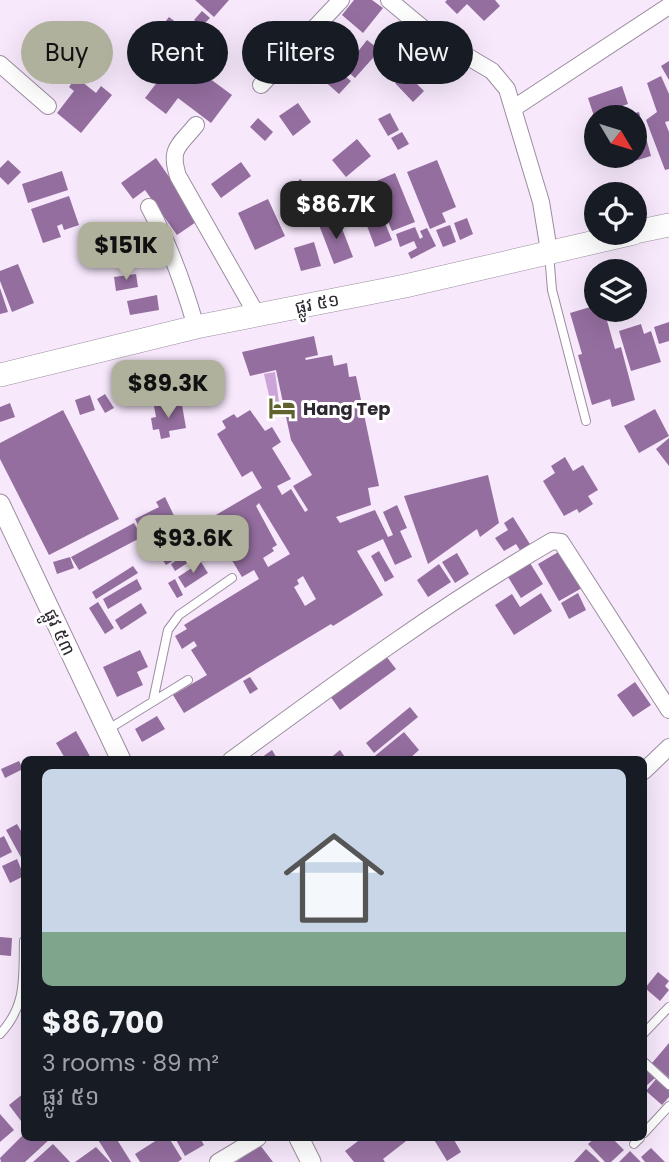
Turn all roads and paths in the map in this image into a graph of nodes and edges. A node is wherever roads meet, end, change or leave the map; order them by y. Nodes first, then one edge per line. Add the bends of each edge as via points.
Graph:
1 (341, 0) edge
2 (389, 0) edge
3 (669, 6) edge
4 (0, 64) edge
5 (261, 85) dead end
6 (48, 107) dead end
7 (514, 108) junction
8 (196, 125) dead end
9 (149, 207) dead end
10 (669, 225) edge
11 (647, 230) edge
12 (584, 244) edge
13 (549, 251) junction
14 (257, 315) junction
15 (196, 327) junction
16 (0, 375) edge
17 (586, 421) dead end
18 (0, 504) edge
19 (232, 578) dead end
20 (188, 680) dead end
21 (153, 701) junction
22 (669, 710) edge
23 (107, 730) junction
24 (669, 747) edge
25 (119, 756) edge
26 (236, 756) edge
27 (647, 768) edge
28 (21, 988) edge
29 (669, 1007) edge
30 (647, 1030) edge
31 (0, 1034) edge
32 (647, 1065) edge
33 (669, 1085) edge
34 (669, 1106) edge
35 (647, 1130) edge
36 (252, 1141) edge
37 (300, 1141) edge
38 (218, 1162) edge
39 (310, 1162) edge

1 - 5 street
2 - 7 street via 431,35 492,72 507,89
3 - 7 street
4 - 6 street
7 - 13 street via 541,202
8 - 14 street via 174,153 177,176
9 - 15 street via 181,277
10 - 11 main road, ផ្លូវ ៥១
12 - 13 main road, ផ្លូវ ៥១
13 - 14 main road, ផ្លូវ ៥១
13 - 17 lane via 552,290
14 - 15 main road, ផ្លូវ ៥១
15 - 16 main road, ផ្លូវ ៥១
18 - 23 street, ផ្លូវ ៥៣
19 - 21 lane via 179,615 168,630
20 - 21 lane
21 - 23 lane
22 - 26 street via 561,542 552,541 488,578
23 - 25 street, ផ្លូវ ៥៣
24 - 27 street
28 - 31 lane via 15,1015
29 - 30 lane
32 - 33 lane
34 - 35 lane
36 - 38 street
37 - 39 street

